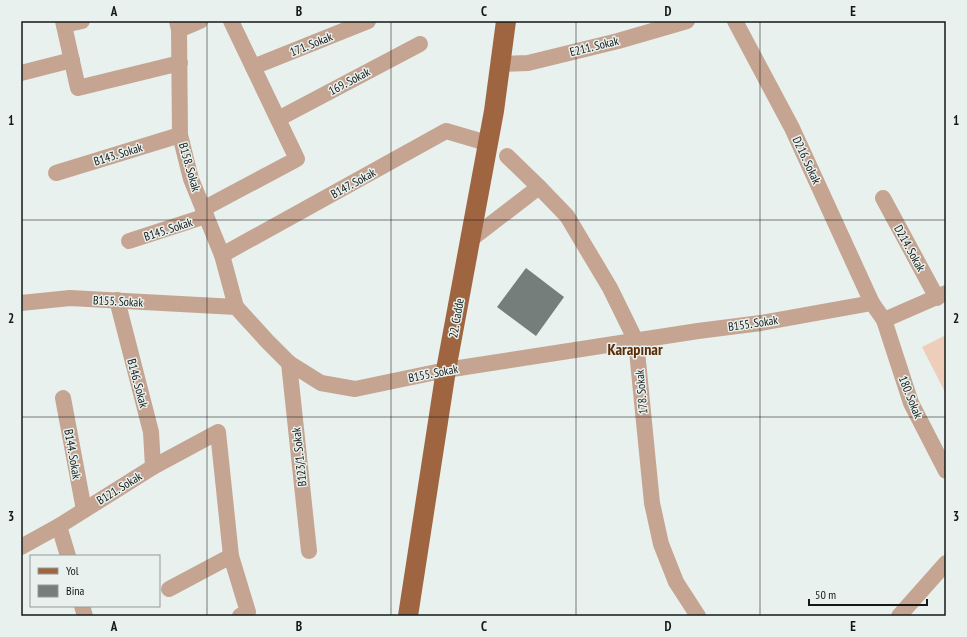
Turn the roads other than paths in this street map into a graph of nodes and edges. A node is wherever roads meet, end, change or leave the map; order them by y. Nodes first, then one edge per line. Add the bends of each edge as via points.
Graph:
1 (82, 21) edge
2 (200, 21) edge
3 (231, 21) edge
4 (368, 21) edge
5 (506, 21) edge
6 (688, 21) edge
7 (735, 21) edge
8 (64, 23) edge
9 (178, 26) edge
10 (420, 44) dead end
11 (72, 60) junction
12 (180, 63) junction
13 (500, 64) junction
14 (253, 67) junction
15 (21, 73) edge
16 (278, 119) junction
17 (180, 135) junction
18 (488, 143) junction
19 (507, 156) dead end
20 (56, 173) dead end
21 (539, 187) junction
22 (883, 198) dead end
23 (205, 213) junction
24 (470, 240) junction
25 (129, 241) dead end
26 (222, 255) junction
27 (942, 296) edge
28 (117, 300) junction
29 (21, 303) edge
30 (872, 303) junction
31 (236, 307) junction
32 (884, 320) junction
33 (636, 340) junction
34 (289, 363) junction
35 (446, 370) junction
36 (63, 398) dead end
37 (153, 467) junction
38 (946, 471) edge
39 (84, 510) junction
40 (59, 526) junction
41 (21, 548) edge
42 (309, 551) dead end
43 (68, 555) edge
44 (231, 556) junction
45 (946, 563) edge
46 (169, 589) dead end
47 (240, 616) edge
48 (408, 616) edge
49 (698, 616) edge
50 (898, 616) edge

1 - 8 street
2 - 9 street
3 - 14 street
4 - 14 street, 171. Sokak
5 - 13 main road, 22. Cadde
6 - 13 street, E211. Sokak via 528,62
7 - 30 street, D216. Sokak via 792,128
8 - 11 street
9 - 12 street, B158. Sokak
10 - 16 street, 169. Sokak
11 - 12 street via 78,88
11 - 15 street
12 - 17 street, B158. Sokak
13 - 18 main road, 22. Cadde
14 - 16 street
16 - 23 street, B145. Sokak via 297,158
17 - 20 street, B143. Sokak
17 - 23 street, B158. Sokak via 191,179
18 - 24 main road, 22. Cadde
18 - 26 street, B147. Sokak via 446,131
19 - 21 street, 178. Sokak
21 - 24 street
21 - 33 street, 178. Sokak via 567,216 610,288
22 - 27 street, D214. Sokak
23 - 25 street, B145. Sokak
23 - 26 street, B158. Sokak
24 - 35 main road, 22. Cadde
26 - 31 street, B158. Sokak
27 - 32 street
28 - 29 street, B155. Sokak via 70,298
28 - 31 street, B155. Sokak
28 - 37 street, B146. Sokak via 151,432
30 - 32 street, D216. Sokak
30 - 33 street, B155. Sokak via 761,323
31 - 34 street, B155. Sokak
32 - 38 street, 180. Sokak via 911,403
33 - 35 street, B155. Sokak
33 - 49 street, 178. Sokak via 652,503 661,544 676,582
34 - 35 street, B155. Sokak via 321,383 355,389
34 - 42 street, B123/1. Sokak
35 - 48 main road, 22. Cadde
36 - 39 street, B144. Sokak
37 - 39 street, B121. Sokak
37 - 44 street, B121. Sokak via 218,432
39 - 40 street, B121. Sokak
40 - 41 street, B121. Sokak
40 - 43 street
44 - 46 street
44 - 47 street via 248,612
45 - 50 street

